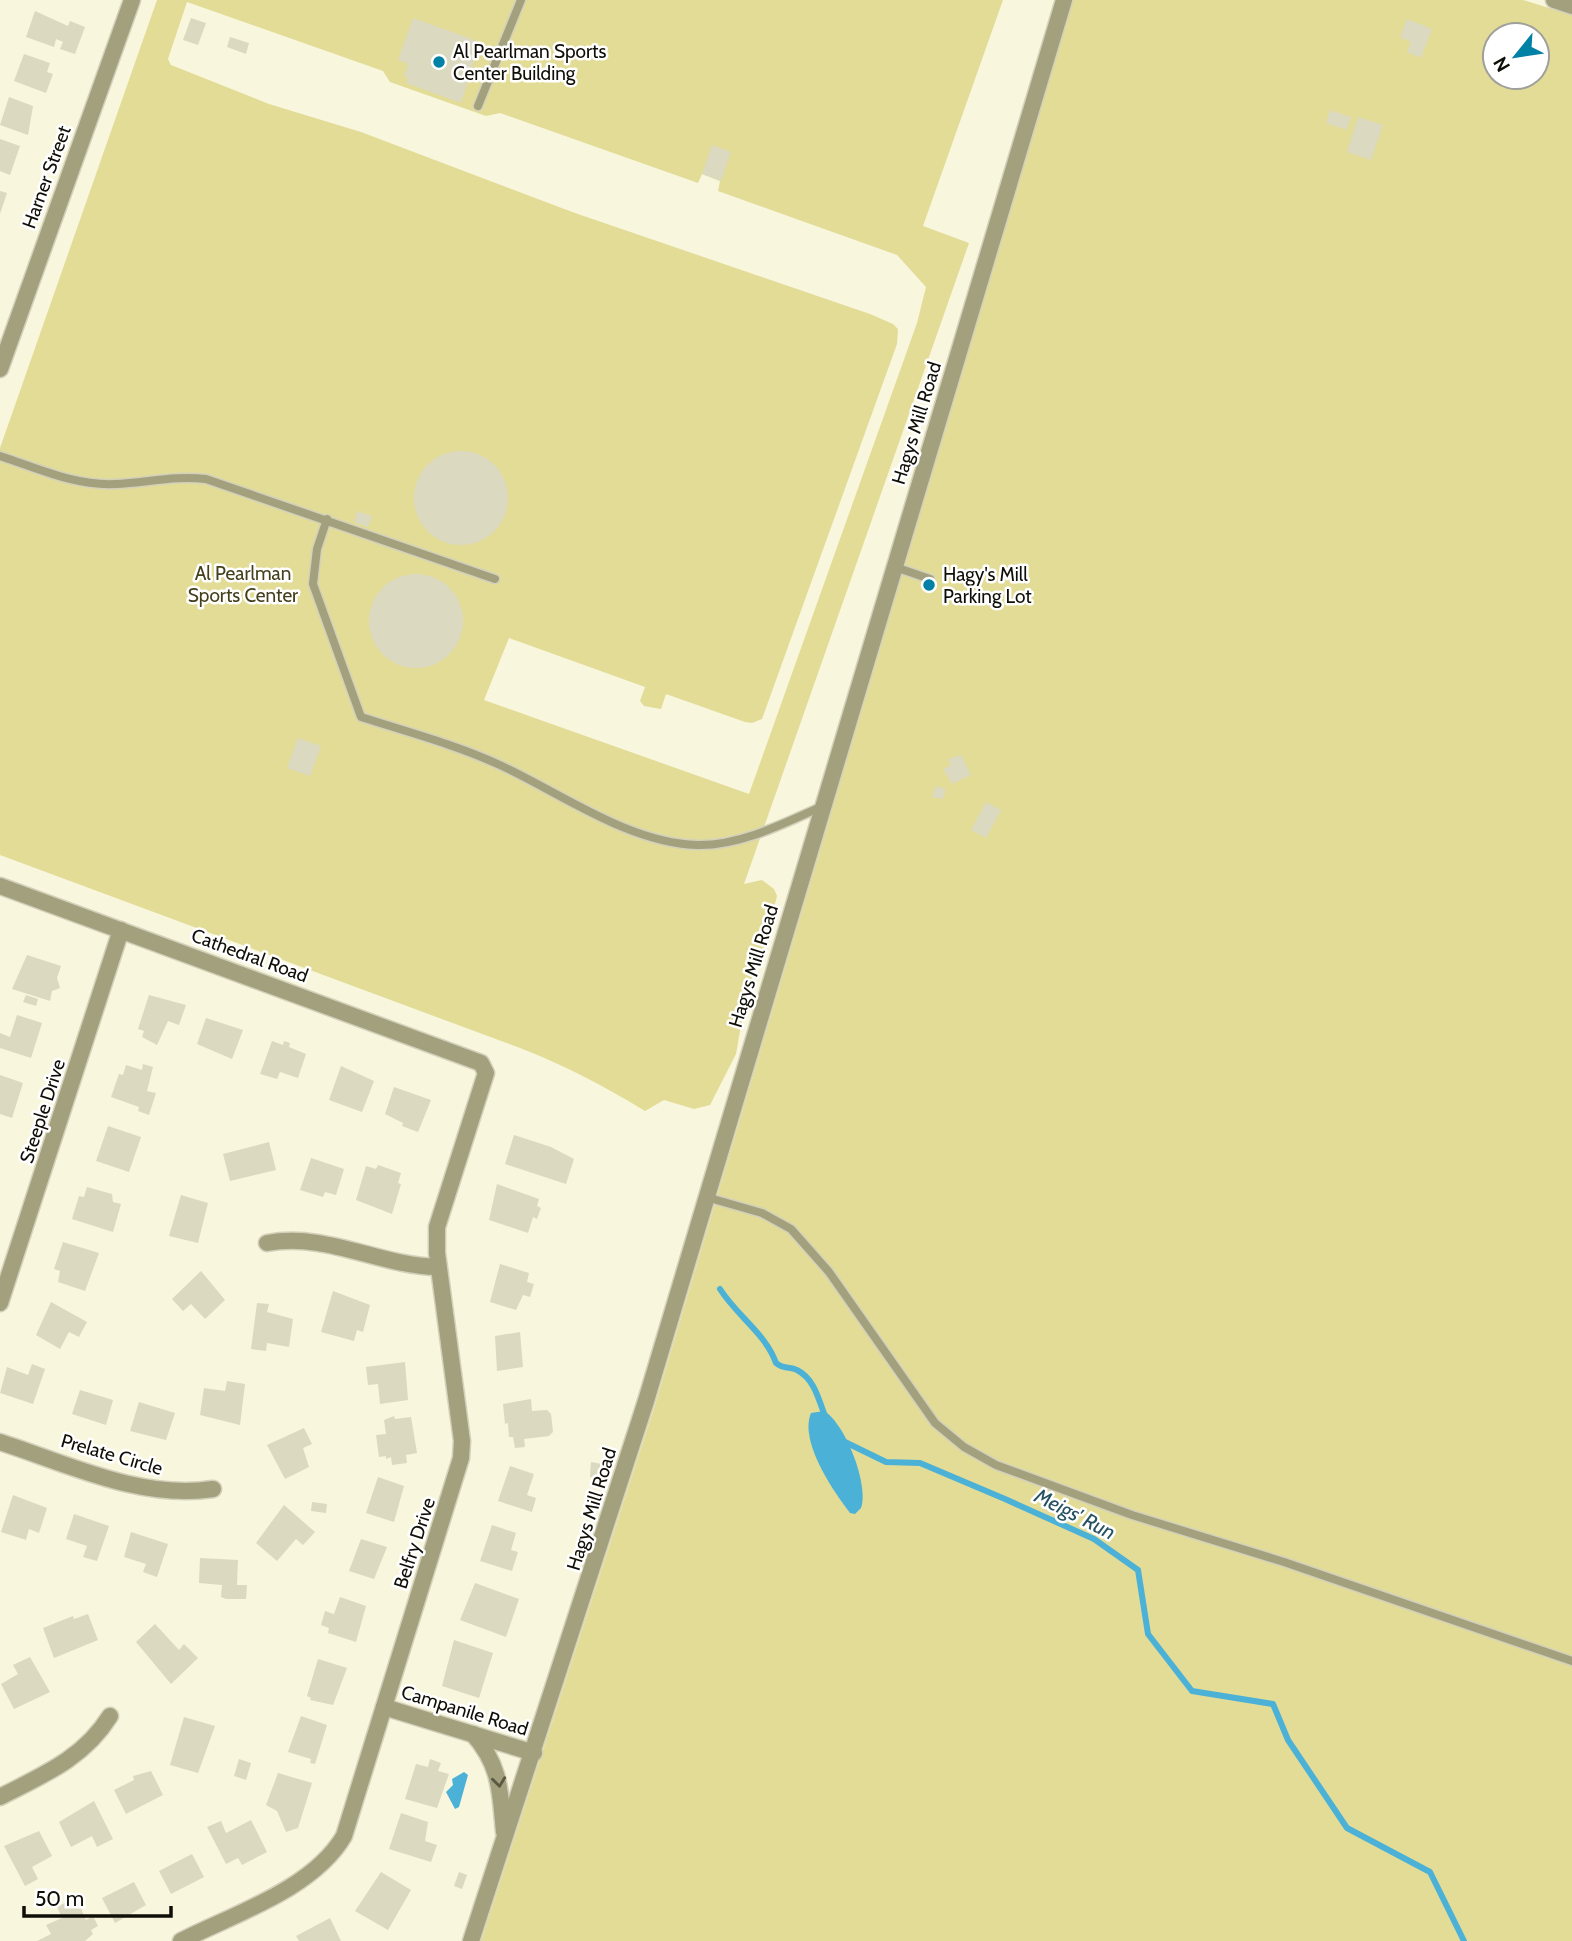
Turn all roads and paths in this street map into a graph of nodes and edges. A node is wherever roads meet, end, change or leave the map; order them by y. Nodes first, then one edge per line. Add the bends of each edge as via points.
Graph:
1 (131, 0) edge
2 (521, 0) edge
3 (1064, 0) edge
4 (1554, 0) edge
5 (1572, 6) edge
6 (478, 106) dead end
7 (0, 369) edge
8 (0, 456) edge
9 (327, 519) junction
10 (895, 567) junction
11 (495, 579) dead end
12 (930, 579) dead end
13 (823, 806) junction
14 (0, 886) edge
15 (121, 930) junction
16 (484, 1066) joint
17 (706, 1197) junction
18 (267, 1243) dead end
19 (438, 1267) junction
20 (0, 1303) edge
21 (0, 1442) edge
22 (214, 1489) dead end
23 (1572, 1661) edge
24 (384, 1707) junction
25 (110, 1716) dead end
26 (473, 1734) junction
27 (534, 1753) junction
28 (0, 1797) edge
29 (505, 1838) junction
30 (183, 1940) edge
31 (471, 1941) edge

1 - 7 street, Harner Street
2 - 6 lane
3 - 10 street, Hagys Mill Road
4 - 5 street
8 - 9 lane via 95,484 170,477 206,479
9 - 11 lane
9 - 13 lane via 313,567 313,584 361,716 499,765 589,812 678,844 746,837
10 - 12 lane
10 - 13 street, Hagys Mill Road
13 - 17 street, Hagys Mill Road
14 - 15 street, Cathedral Road
15 - 16 street, Cathedral Road
15 - 20 street, Steeple Drive
16 - 19 street, Belfry Drive via 486,1073 439,1216
17 - 23 lane via 762,1213 791,1229 829,1272 935,1423 996,1465 1132,1515
17 - 27 street, Hagys Mill Road
18 - 19 street via 314,1241 404,1265
19 - 24 street, Belfry Drive via 461,1458
21 - 22 street, Prelate Circle via 143,1488 178,1492
24 - 26 street, Campanile Road
24 - 30 street, Belfry Drive via 344,1836 328,1859 294,1884
25 - 28 street via 75,1756
26 - 27 street, Campanile Road
26 -> 29 street via 497,1770
27 - 29 street, Hagys Mill Road
29 - 31 street, Hagys Mill Road

